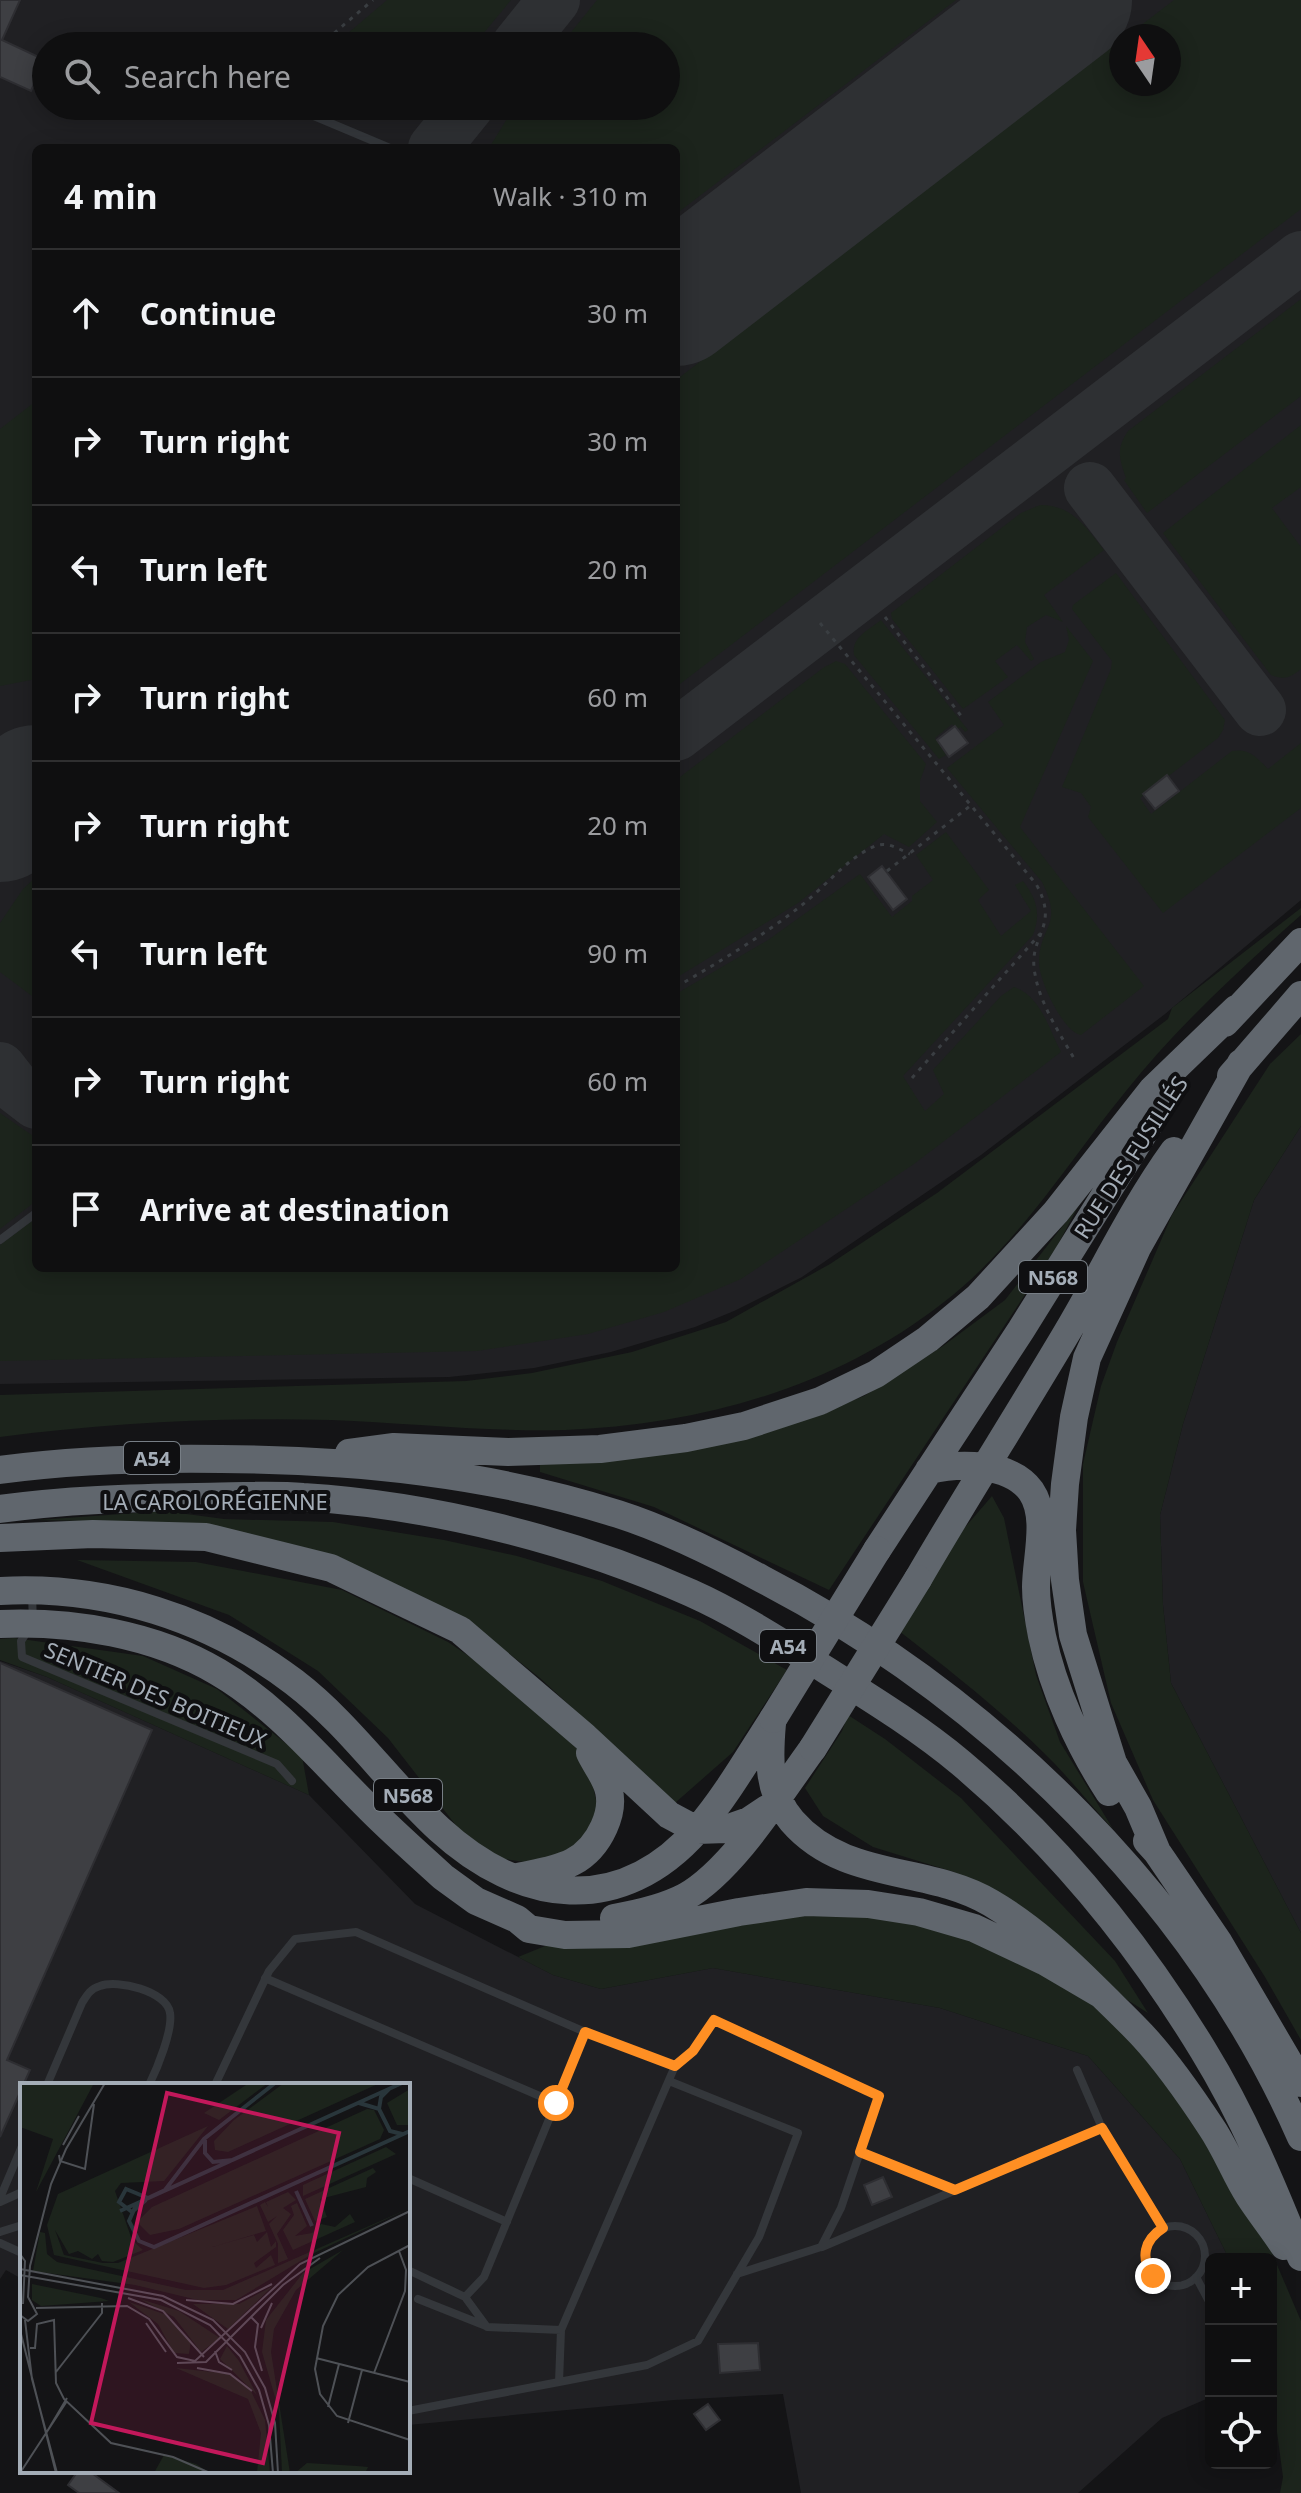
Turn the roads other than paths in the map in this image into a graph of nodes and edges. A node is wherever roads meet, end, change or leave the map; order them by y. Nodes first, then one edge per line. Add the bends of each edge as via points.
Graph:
1 (323, 120) edge
2 (380, 144) edge
3 (1301, 942) edge
4 (1301, 995) edge
5 (1236, 1009) junction
6 (1241, 1063) junction
7 (32, 1216) edge
8 (0, 1240) edge
9 (304, 1459) junction
10 (983, 1467) junction
11 (0, 1470) edge
12 (929, 1470) junction
13 (0, 1509) edge
14 (0, 1538) edge
15 (32, 1589) junction
16 (0, 1591) edge
17 (33, 1623) junction
18 (0, 1624) edge
19 (773, 1719) junction
20 (585, 1737) junction
21 (292, 1781) dead end
22 (772, 1803) junction
23 (697, 1830) junction
24 (1157, 1852) junction
25 (510, 1878) junction
26 (517, 1919) junction
27 (265, 1978) junction
28 (1102, 1995) junction
29 (585, 2032) junction
30 (675, 2066) junction
31 (1077, 2070) dead end
32 (669, 2081) junction
33 (48, 2083) edge
34 (150, 2083) edge
35 (216, 2083) edge
36 (1301, 2083) edge
37 (556, 2103) junction
38 (1102, 2128) junction
39 (1301, 2137) edge
40 (20, 2151) edge
41 (860, 2152) junction
42 (410, 2179) edge
43 (955, 2190) junction
44 (20, 2193) edge
45 (0, 2200) edge
46 (507, 2222) junction
47 (20, 2226) edge
48 (1163, 2228) junction
49 (0, 2232) edge
50 (0, 2243) edge
51 (821, 2247) junction
52 (20, 2252) edge
53 (1301, 2257) edge
54 (1301, 2269) edge
55 (410, 2271) edge
56 (737, 2274) junction
57 (1196, 2277) junction
58 (1205, 2294) edge
59 (465, 2297) junction
60 (418, 2299) dead end
61 (487, 2327) junction
62 (561, 2330) junction
63 (559, 2382) junction
64 (410, 2411) edge

1 - 2 lane
3 - 5 highway, RUE DES FUSILLÉS / N568
4 - 6 highway, RUE DES FUSILLÉS / N568
5 - 9 highway via 1153,1089 1056,1212 978,1297 876,1374 820,1401 686,1438 600,1449 508,1452 394,1447
5 - 12 highway, RUE DES FUSILLÉS / N568 via 1156,1113
6 - 10 highway, RUE DES FUSILLÉS / N568 via 1151,1182
6 - 24 highway via 1137,1248 1087,1358 1065,1484 1062,1530 1073,1635 1113,1763
7 - 8 lane
9 - 11 highway, LA CAROLORÉGIENNE / A54 via 154,1458
9 - 39 highway, LA CAROLORÉGIENNE / A54 via 432,1472 530,1490 621,1515 709,1551 797,1597 911,1668 1061,1796 1129,1869 1245,2029
10 - 12 highway via 954,1464
10 - 22 highway, RUE DES FUSILLÉS / N568, bridge via 813,1748
10 - 24 highway via 1009,1474 1031,1491 1039,1532 1036,1590 1054,1676 1106,1787
12 - 19 highway, RUE DES FUSILLÉS / N568, bridge
13 - 53 highway, LA CAROLORÉGIENNE / A54 via 82,1501 302,1497 430,1513 608,1559 693,1594 772,1636 889,1709 960,1762 1093,1895 1205,2052 1245,2127
14 - 20 highway via 206,1537 331,1568 460,1630
15 - 16 highway, N568
15 - 17 lane, SENTIER DES BOITIEUX
15 - 25 highway, N568 via 104,1597 160,1611 247,1650 334,1716 438,1828
17 - 18 highway, N568
17 - 21 lane, SENTIER DES BOITIEUX via 21,1641 22,1657 277,1764
17 - 26 highway, N568 via 122,1634 216,1671 261,1701 443,1877 476,1901
19 - 22 highway
19 - 23 highway, N568
20 - 23 highway via 669,1815
20 - 25 highway via 610,1794 609,1815 597,1843 561,1868
22 - 23 highway via 749,1821
22 - 26 highway, N568 via 728,1862 685,1897 634,1915 591,1921
22 - 28 highway via 844,1860 942,1883 989,1901 1063,1956
23 - 25 highway, N568 via 646,1873 617,1885 581,1892
24 - 36 highway via 1219,1943
26 - 28 highway via 529,1929 565,1935 628,1934 806,1902 868,1904 974,1928
27 - 29 lane via 295,1939 356,1932
27 - 35 lane
27 - 37 lane
28 - 54 highway via 1169,2067
29 - 30 lane
29 - 37 lane
30 - 32 lane
30 - 41 lane via 693,2051 714,2020 879,2096
31 - 38 lane
32 - 56 lane via 798,2133 759,2237
32 - 62 lane
33 - 34 lane via 82,2003 102,1984 126,1984 166,2003 169,2025
37 - 46 lane
38 - 43 lane
38 - 48 lane
40 - 45 lane
41 - 43 lane
41 - 51 lane
42 - 46 lane
43 - 51 lane
44 - 45 lane
46 - 59 lane via 484,2277
47 - 49 lane
48 - 57 lane via 1184,2227 1200,2239 1205,2259
48 - 57 lane via 1149,2240 1147,2268 1169,2285
50 - 52 lane
51 - 56 lane
55 - 59 lane
56 - 63 lane via 698,2341 647,2365
57 - 58 lane
59 - 61 lane
60 - 61 lane
61 - 62 lane
62 - 63 lane
63 - 64 lane

